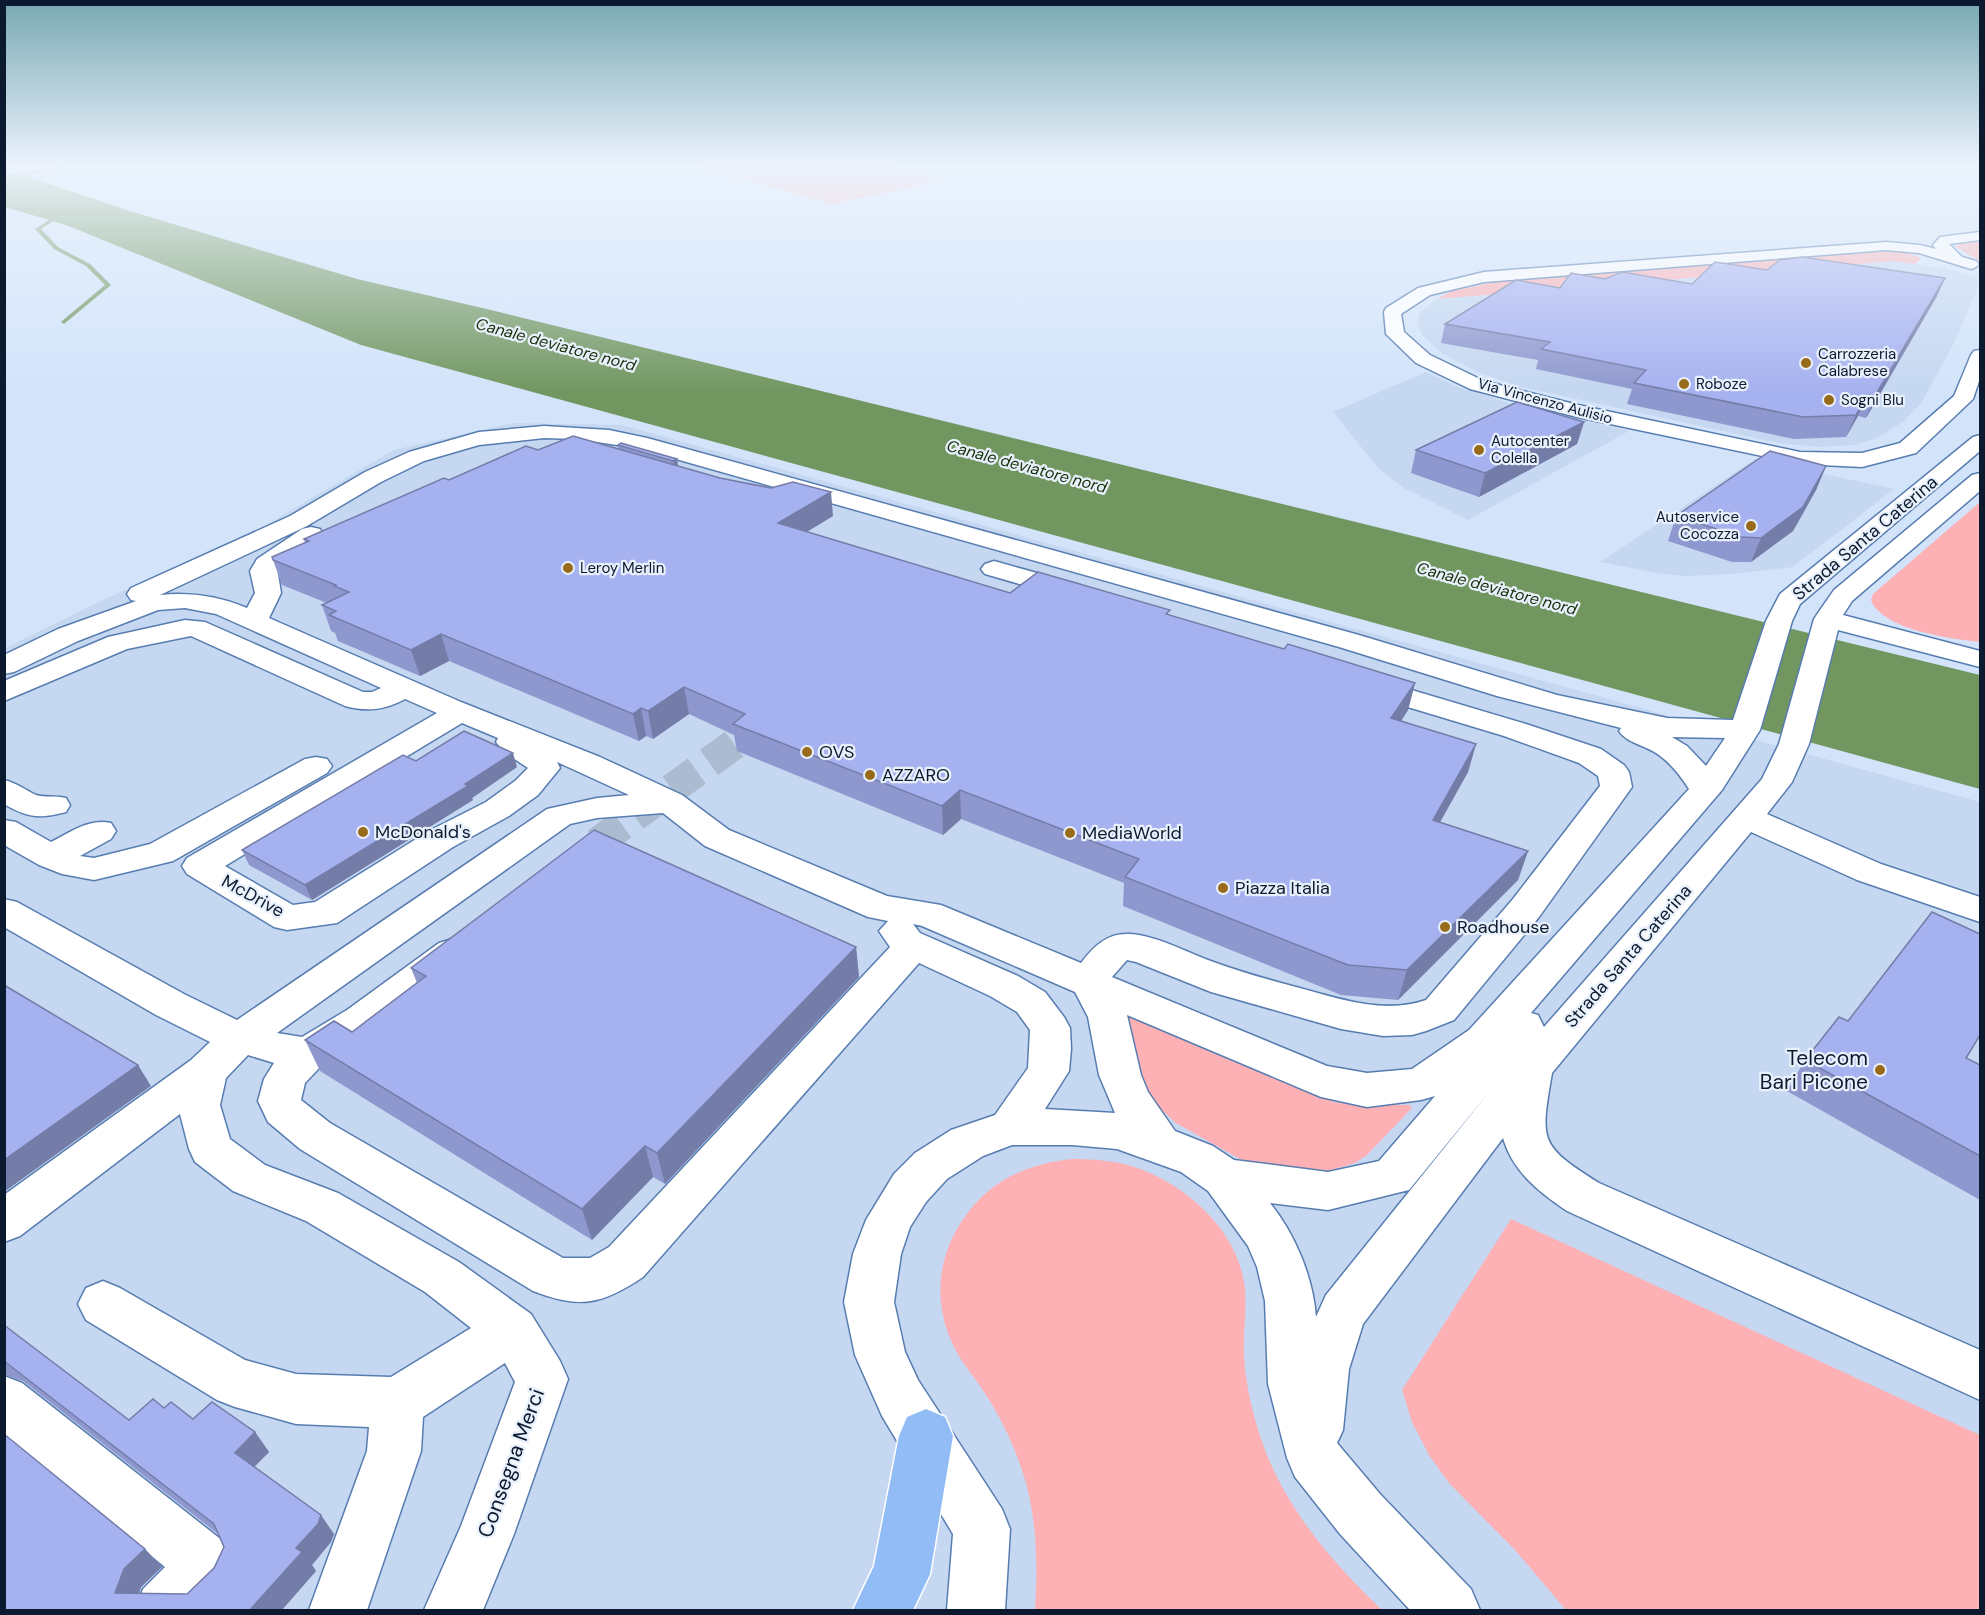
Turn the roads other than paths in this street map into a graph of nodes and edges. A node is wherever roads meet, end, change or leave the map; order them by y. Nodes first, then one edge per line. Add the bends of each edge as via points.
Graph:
1 (1944, 241) edge
2 (1976, 266) edge
3 (1980, 355) edge
4 (1980, 441) edge
5 (614, 459) edge
6 (675, 469) edge
7 (1980, 480) edge
8 (791, 485) junction
9 (825, 494) junction
10 (758, 498) edge
11 (287, 528) junction
12 (994, 569) dead end
13 (1097, 599) edge
14 (224, 608) junction
15 (254, 620) junction
16 (1825, 625) junction
17 (162, 634) junction
18 (69, 635) junction
19 (1349, 641) junction
20 (1980, 659) edge
21 (4, 666) edge
22 (404, 688) junction
23 (4, 693) edge
24 (4, 705) edge
25 (327, 708) dead end
26 (1585, 711) junction
27 (460, 712) junction
28 (504, 730) junction
29 (1745, 730) junction
30 (311, 759) dead end
31 (589, 765) junction
32 (4, 790) edge
33 (1706, 790) junction
34 (670, 802) junction
35 (54, 805) dead end
36 (559, 816) junction
37 (1746, 818) junction
38 (4, 830) edge
39 (99, 831) dead end
40 (51, 857) junction
41 (881, 908) junction
42 (1980, 910) edge
43 (4, 911) edge
44 (483, 928) edge
45 (914, 945) junction
46 (1549, 967) junction
47 (1088, 981) junction
48 (239, 1039) junction
49 (307, 1054) junction
50 (1532, 1068) junction
51 (206, 1071) junction
52 (1010, 1127) junction
53 (1159, 1144) junction
54 (1224, 1178) junction
55 (4, 1222) edge
56 (103, 1304) dead end
57 (513, 1330) junction
58 (1980, 1375) edge
59 (4, 1401) edge
60 (397, 1403) junction
61 (926, 1436) junction
62 (1314, 1458) junction
63 (164, 1611) edge
64 (338, 1611) edge
65 (454, 1611) edge
66 (882, 1611) edge
67 (976, 1611) edge
68 (1450, 1611) edge

1 - 2 street via 1940,245 1946,250
2 - 3 street, Via Vincenzo Aulisio via 1920,249 1886,246 1484,277 1424,291 1392,312 1395,334 1422,359 1477,385 1577,411 1800,458 1862,460 1908,448 1963,399
4 - 29 street, Strada Santa Caterina via 1790,600 1779,621
5 - 15 street via 573,447 536,444 470,453 424,467 266,564 263,571 267,593
6 - 8 street via 730,484
7 - 16 street, Strada Santa Caterina via 1842,596
8 - 9 street
8 - 11 street via 620,437 575,432 527,434 462,444 415,457 370,478
9 - 10 street
9 - 19 street
11 - 14 street via 217,578 213,586
11 - 18 street via 110,608
12 - 13 street
14 - 15 street
14 - 18 street via 170,600
15 - 22 street
16 - 20 street
16 - 37 street, Strada Santa Caterina via 1794,744 1776,782
17 - 22 street via 195,628 367,703
17 - 23 street via 118,643
17 - 24 street
17 - 25 street
18 - 21 street
19 - 26 street
19 - 47 street via 1340,670 1360,684 1590,756 1613,772 1616,787 1520,902 1440,1010 1412,1020 1383,1021 1288,1001 1129,947 1108,955
22 - 27 street
26 - 29 street via 1670,728
26 - 33 street via 1665,744 1681,755
27 - 28 street
27 - 28 street, McDrive via 199,866 287,918 324,914 441,839 459,833 540,776 542,763 513,745
28 - 31 street
29 - 33 street, Strada Santa Caterina
30 - 40 street via 161,853 94,869
31 - 34 street
31 - 36 street
32 - 35 street via 33,807
33 - 46 street, Strada Santa Caterina
34 - 36 street via 597,808
34 - 41 street via 717,838
36 - 48 street
37 - 42 street via 1869,873
37 - 50 street, Strada Santa Caterina
38 - 40 street
39 - 40 street
41 - 45 street via 907,942
41 - 47 street via 928,914
43 - 48 street via 166,1004
44 - 49 street via 361,1021
45 - 49 street via 646,1242 626,1262 593,1281 574,1282 550,1276 315,1136 283,1110 279,1101 285,1079
45 - 52 street via 1031,1002 1050,1028 1048,1071
46 - 47 street via 1483,1041 1421,1084 1367,1090 1321,1081
46 - 54 street, Strada Santa Caterina via 1535,1012 1393,1177 1328,1191
47 - 53 street via 1108,1017 1129,1099
48 - 49 street
48 - 51 street
50 - 58 street via 1523,1130 1531,1152 1554,1178 1583,1197
50 - 62 street, Strada Santa Caterina via 1343,1311 1317,1391
51 - 55 street
51 - 57 street, Consegna Merci via 200,1105 211,1149 249,1178 322,1207 442,1277
52 - 53 street via 1117,1131
52 - 61 street via 967,1143 931,1166 910,1188 889,1220 877,1254 869,1302 880,1355 900,1398
53 - 54 street via 1197,1160
54 - 62 street via 1268,1234 1281,1267 1290,1301 1294,1384
56 - 60 street via 235,1382 296,1399
57 - 60 street
57 - 65 street, Consegna Merci via 542,1379
59 - 63 street via 208,1564
60 - 64 street via 394,1451
61 - 66 highway via 901,1574
61 - 67 street via 982,1529
62 - 68 street

